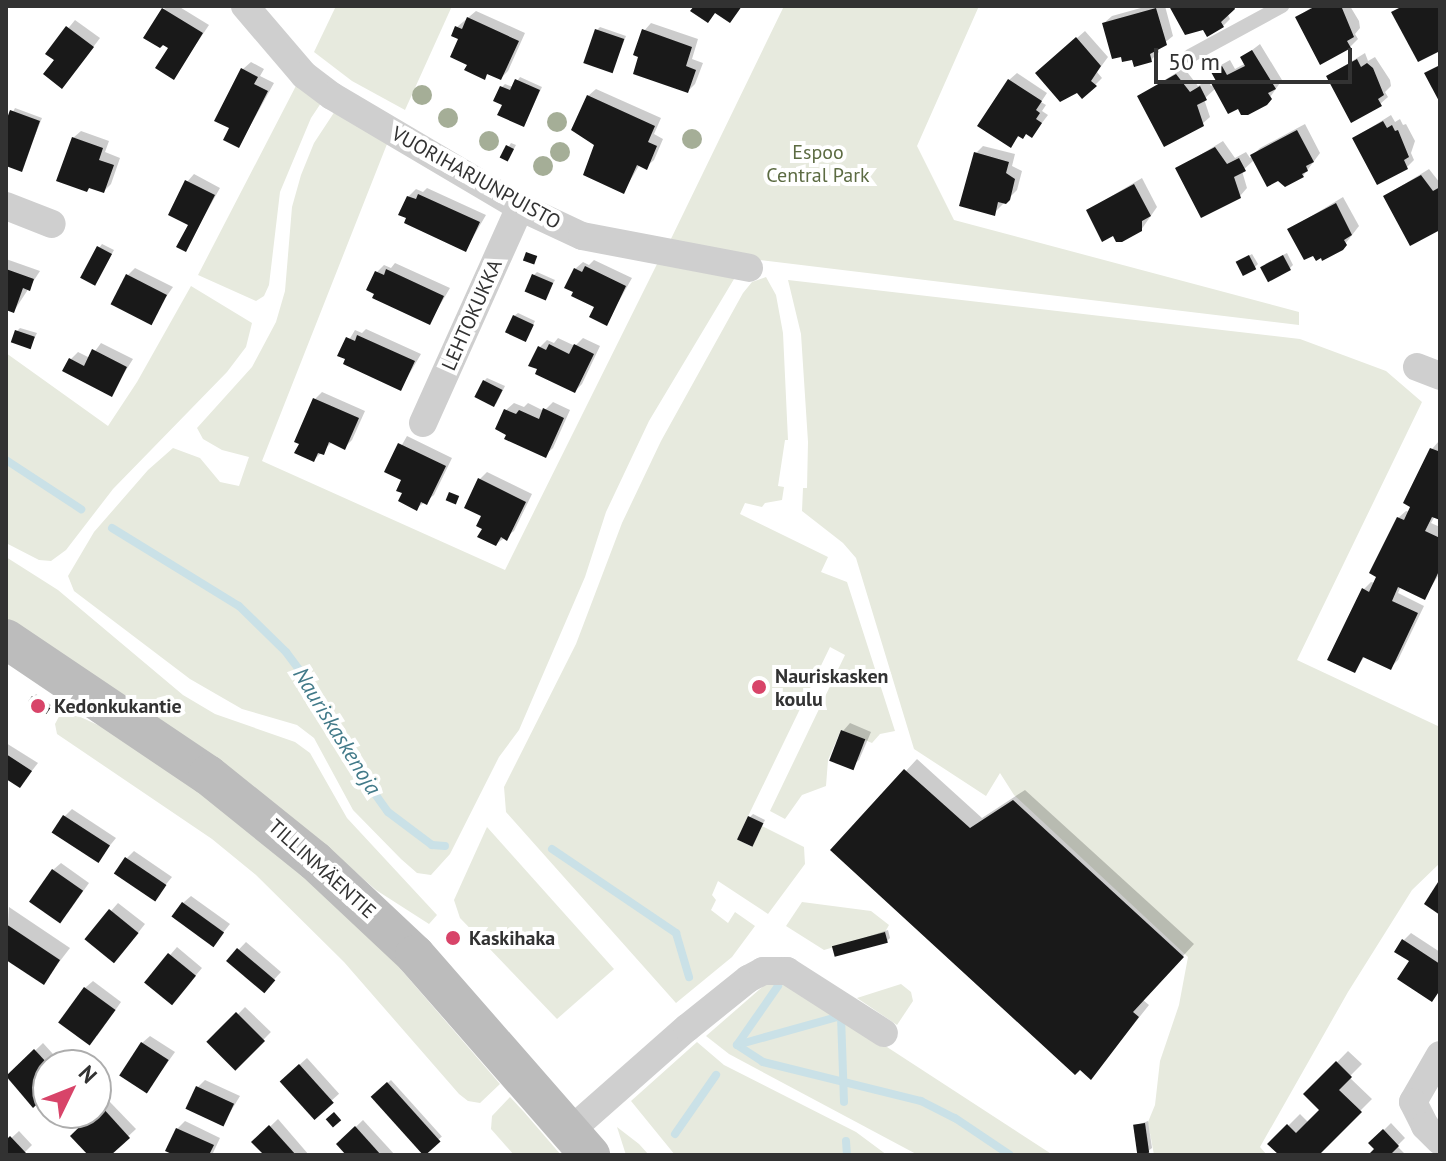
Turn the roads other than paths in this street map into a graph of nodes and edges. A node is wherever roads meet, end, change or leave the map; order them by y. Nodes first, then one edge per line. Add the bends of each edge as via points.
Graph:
1 (245, 6) edge
2 (1282, 6) edge
3 (1190, 56) dead end
4 (6, 206) edge
5 (520, 207) junction
6 (52, 224) dead end
7 (749, 268) dead end
8 (423, 423) dead end
9 (6, 639) edge
10 (884, 1033) dead end
11 (1440, 1055) edge
12 (1440, 1141) edge
13 (580, 1143) edge

1 - 5 street, VUORIHARJUNPUISTO via 304,75 332,96
2 - 3 lane
4 - 6 street
5 - 7 street, VUORIHARJUNPUISTO via 582,236
5 - 8 street, LEHTOKUKKA
9 - 13 street, TILLINMÄENTIE via 208,775 315,861 415,955
10 - 13 street via 787,971 763,971 687,1028
11 - 12 street via 1413,1102

